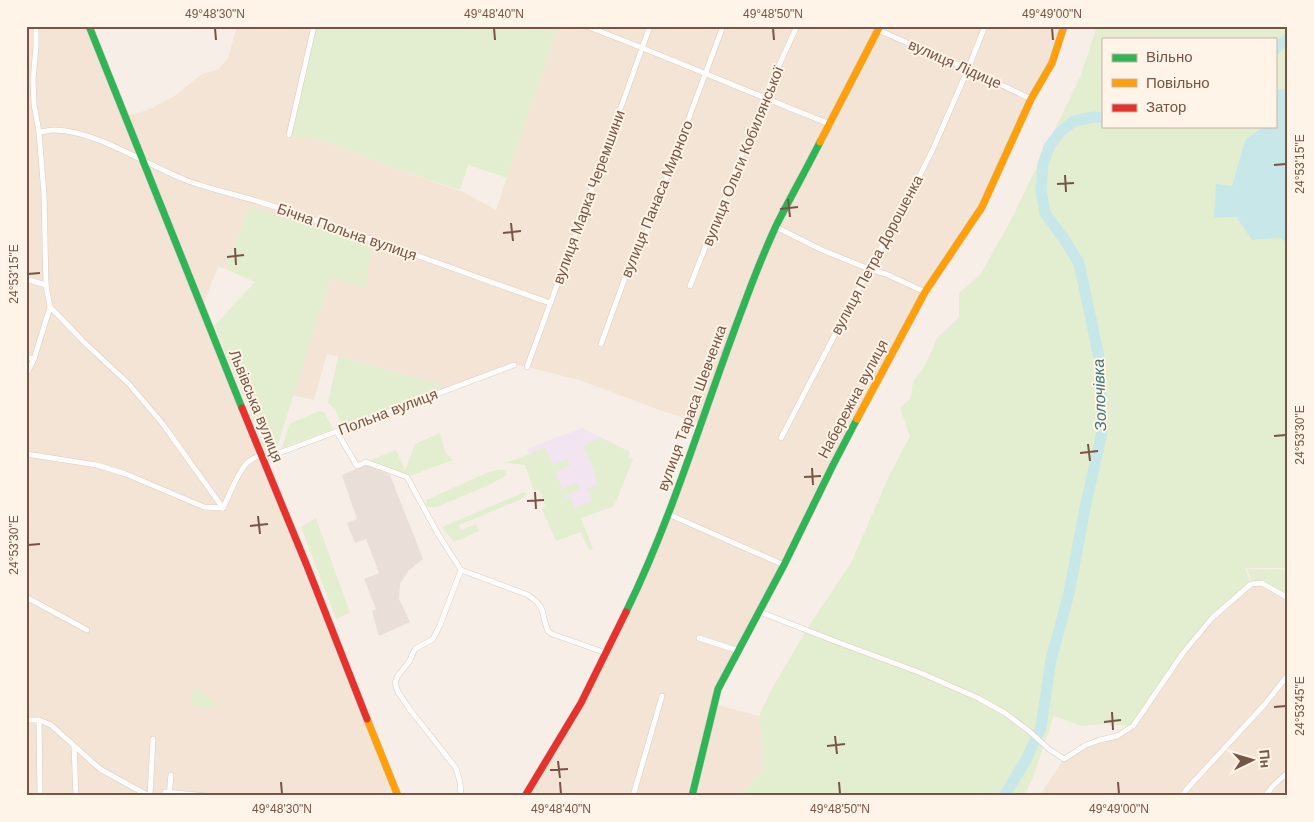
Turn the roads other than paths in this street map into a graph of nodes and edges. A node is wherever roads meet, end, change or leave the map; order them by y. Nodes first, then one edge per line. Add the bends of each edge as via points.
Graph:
1 (36, 26) edge
2 (89, 26) edge
3 (314, 26) edge
4 (586, 26) edge
5 (650, 26) edge
6 (723, 26) edge
7 (797, 26) edge
8 (985, 26) edge
9 (1064, 26) edge
10 (879, 28) edge
11 (642, 47) junction
12 (968, 69) junction
13 (706, 74) junction
14 (764, 98) junction
15 (1031, 99) junction
16 (830, 124) junction
17 (39, 132) junction
18 (289, 135) dead end
19 (144, 162) junction
20 (776, 227) junction
21 (869, 269) junction
22 (26, 279) edge
23 (46, 285) junction
24 (690, 286) dead end
25 (925, 292) junction
26 (550, 304) junction
27 (50, 307) junction
28 (601, 344) dead end
29 (26, 357) edge
30 (34, 359) junction
31 (514, 365) dead end
32 (526, 367) dead end
33 (26, 375) edge
34 (337, 432) junction
35 (781, 438) dead end
36 (26, 454) edge
37 (262, 457) junction
38 (223, 508) junction
39 (668, 514) junction
40 (784, 565) junction
41 (461, 570) junction
42 (26, 597) edge
43 (1288, 598) edge
44 (760, 612) junction
45 (87, 630) dead end
46 (699, 638) dead end
47 (739, 651) junction
48 (606, 653) junction
49 (1288, 675) edge
50 (662, 696) dead end
51 (26, 720) edge
52 (39, 720) junction
53 (153, 739) dead end
54 (74, 746) junction
55 (1288, 772) edge
56 (171, 774) dead end
57 (168, 793) edge
58 (40, 796) edge
59 (76, 796) edge
60 (150, 796) edge
61 (207, 796) edge
62 (398, 796) edge
63 (461, 796) edge
64 (525, 796) edge
65 (634, 796) edge
66 (692, 796) edge
67 (1182, 796) edge
68 (1265, 796) edge

1 - 17 street via 33,80
2 - 19 main road, Львівська вулиця
3 - 18 street
4 - 11 street
5 - 11 street, вулиця Марка Черемшини
6 - 13 street, вулиця Панаса Мирного
7 - 14 street, вулиця Ольги Кобилянської
8 - 12 street, вулиця Петра Дорошенка
9 - 15 main road, Набережна вулиця via 1052,63
10 - 12 street, вулиця Лідице
10 - 16 main road, вулиця Тараса Шевченка
11 - 13 street
11 - 26 street, вулиця Марка Черемшини
12 - 15 street, вулиця Лідице
12 - 21 street, вулиця Петра Дорошенка via 912,192
13 - 14 street
13 - 28 street, вулиця Панаса Мирного
14 - 16 street
14 - 24 street, вулиця Ольги Кобилянської
15 - 25 main road, Набережна вулиця via 982,207
16 - 20 main road, вулиця Тараса Шевченка
17 - 19 street, Бічна Польна вулиця via 53,130 96,139
17 - 23 street
19 - 26 street, Бічна Польна вулиця via 191,182 260,202
19 - 37 main road, Львівська вулиця
20 - 21 street
20 - 39 main road, вулиця Тараса Шевченка via 743,306
21 - 25 street
21 - 35 street, вулиця Петра Дорошенка
22 - 23 street
23 - 27 street
25 - 40 main road, Набережна вулиця
26 - 32 street, вулиця Марка Черемшини
27 - 30 street
27 - 38 street via 129,384 162,423
29 - 30 street
30 - 33 street
31 - 34 street, Польна вулиця
34 - 37 street, Польна вулиця
34 - 41 street via 357,466 366,462 407,477
36 - 38 street via 97,464 204,507
37 - 38 street, Польна вулиця via 252,459 241,470
37 - 62 main road, Львівська вулиця
39 - 40 street
39 - 48 main road, вулиця Тараса Шевченка via 642,579
40 - 44 main road, Набережна вулиця
41 - 48 street via 528,595 541,606 548,631 552,634
41 - 63 street via 433,639 416,649 394,683 411,711 456,768
42 - 45 street
43 - 44 street via 1262,583 1251,584 1212,618 1183,653 1133,726 1117,736 1086,745 1064,759 998,709 978,698
44 - 47 main road, Набережна вулиця
46 - 47 street
47 - 66 main road, Набережна вулиця via 718,689
48 - 64 main road, вулиця Тараса Шевченка
49 - 67 street
50 - 65 street
51 - 52 street
52 - 54 street via 51,725
52 - 58 street
53 - 60 street
54 - 59 street
54 - 60 street via 100,769
55 - 68 street
56 - 57 street
57 - 61 street

